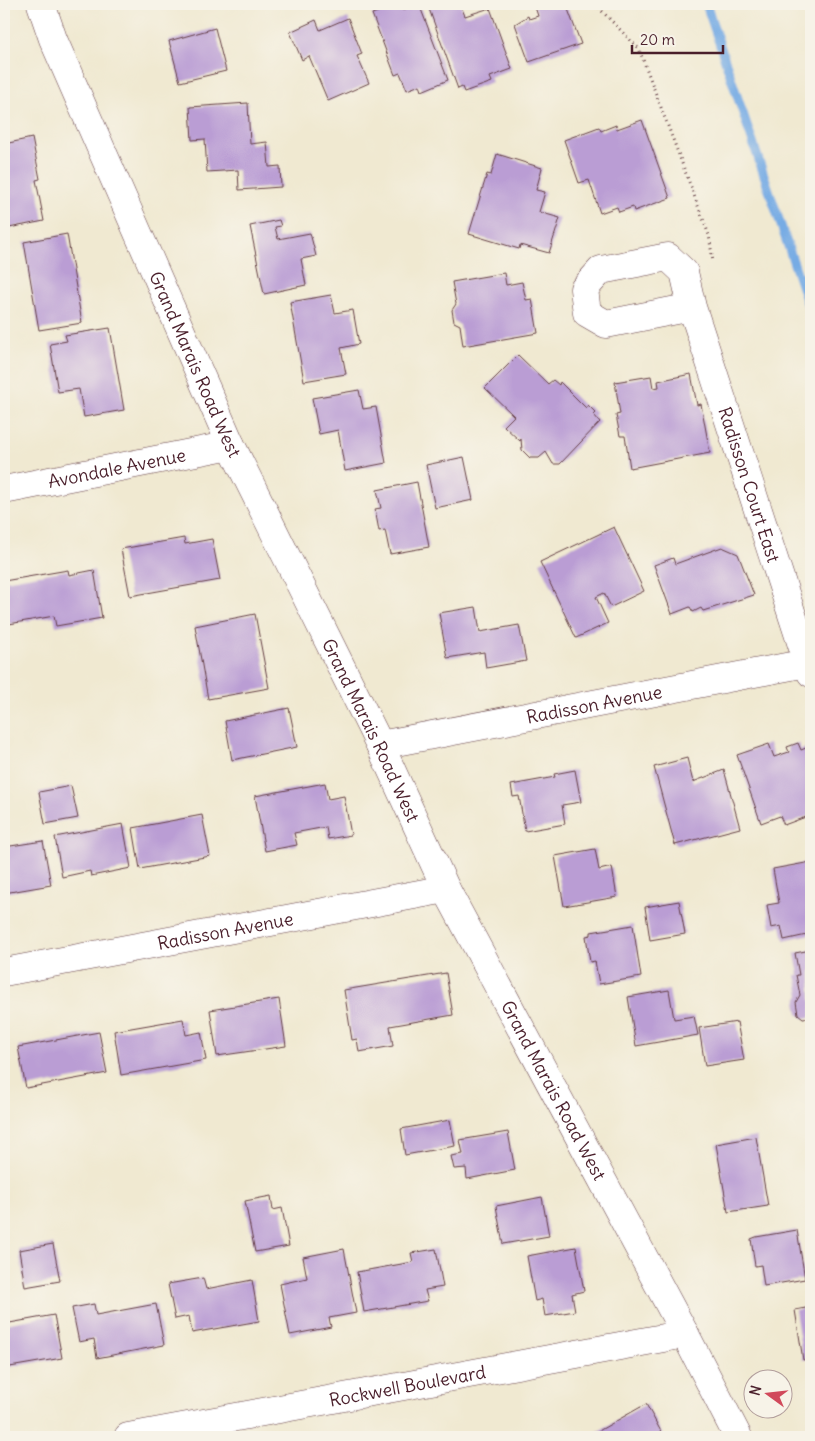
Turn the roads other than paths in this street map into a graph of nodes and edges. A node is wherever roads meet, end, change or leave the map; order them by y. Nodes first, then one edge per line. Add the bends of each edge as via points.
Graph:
1 (42, 4) edge
2 (692, 307) dead end
3 (230, 445) junction
4 (4, 490) edge
5 (809, 668) edge
6 (380, 744) junction
7 (446, 888) junction
8 (4, 972) edge
9 (685, 1334) junction
10 (128, 1437) edge
11 (738, 1437) edge

1 - 3 street, Grand Marais Road West via 53,39
2 - 5 street, Radisson Court East
3 - 4 street, Avondale Avenue
3 - 6 street, Grand Marais Road West
5 - 6 street, Radisson Avenue
6 - 7 street, Grand Marais Road West
7 - 8 street, Radisson Avenue
7 - 9 street, Grand Marais Road West
9 - 10 street, Rockwell Boulevard
9 - 11 street, Grand Marais Road West

